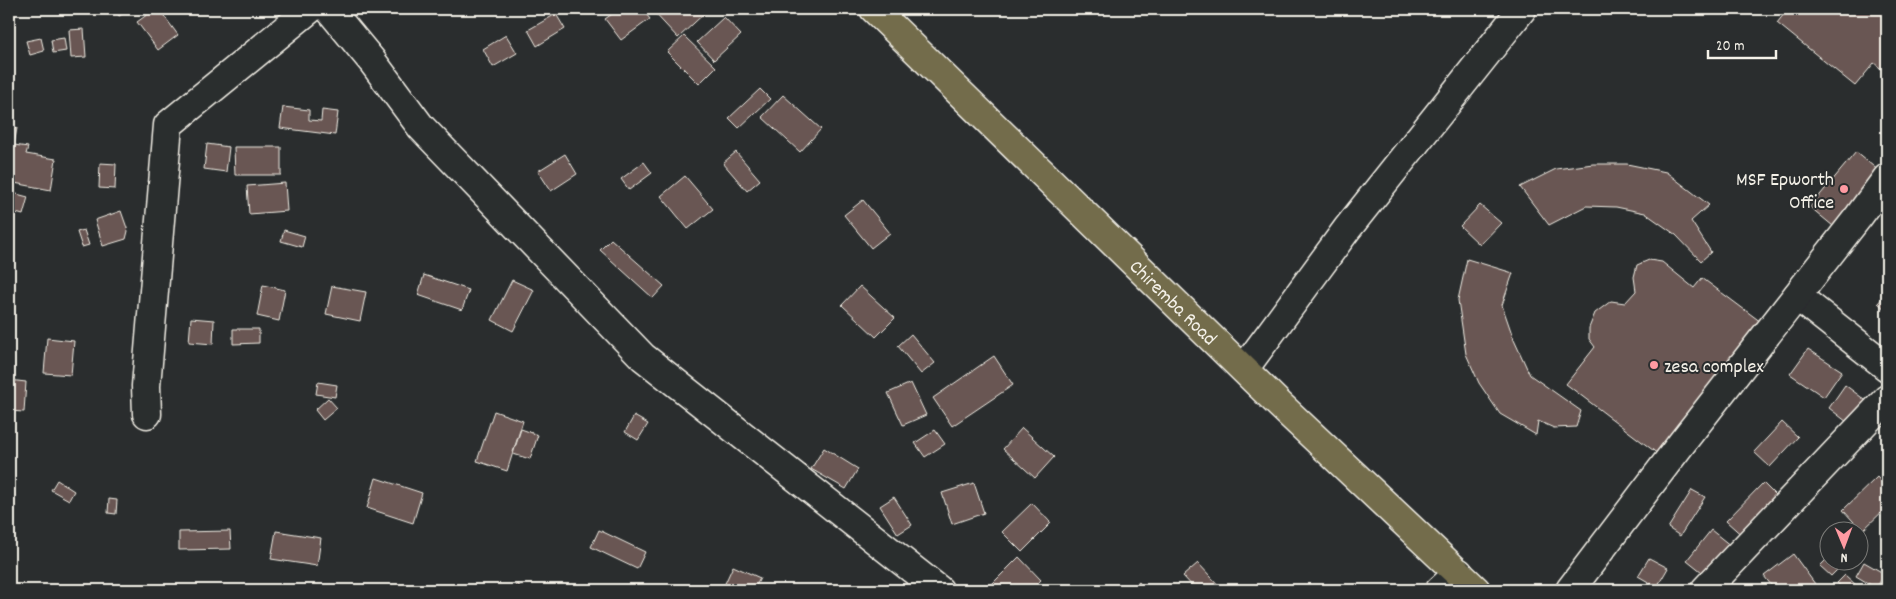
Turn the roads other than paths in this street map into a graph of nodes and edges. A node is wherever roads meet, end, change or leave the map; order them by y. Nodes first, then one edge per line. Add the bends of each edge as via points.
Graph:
1 (310, 9) edge
2 (328, 9) edge
3 (874, 9) edge
4 (1522, 9) edge
5 (1887, 178) edge
6 (1797, 296) junction
7 (1887, 367) edge
8 (1244, 369) junction
9 (1887, 399) edge
10 (147, 414) dead end
11 (1458, 585) edge
12 (1574, 588) edge
13 (939, 590) edge
14 (1705, 590) edge

1 - 10 street via 168,125 146,386
2 - 13 street via 421,127 643,357
3 - 8 main road, Chiremba Road
4 - 8 street via 1347,230
5 - 6 street
6 - 7 street
6 - 12 street
8 - 11 main road, Chiremba Road
9 - 14 street

